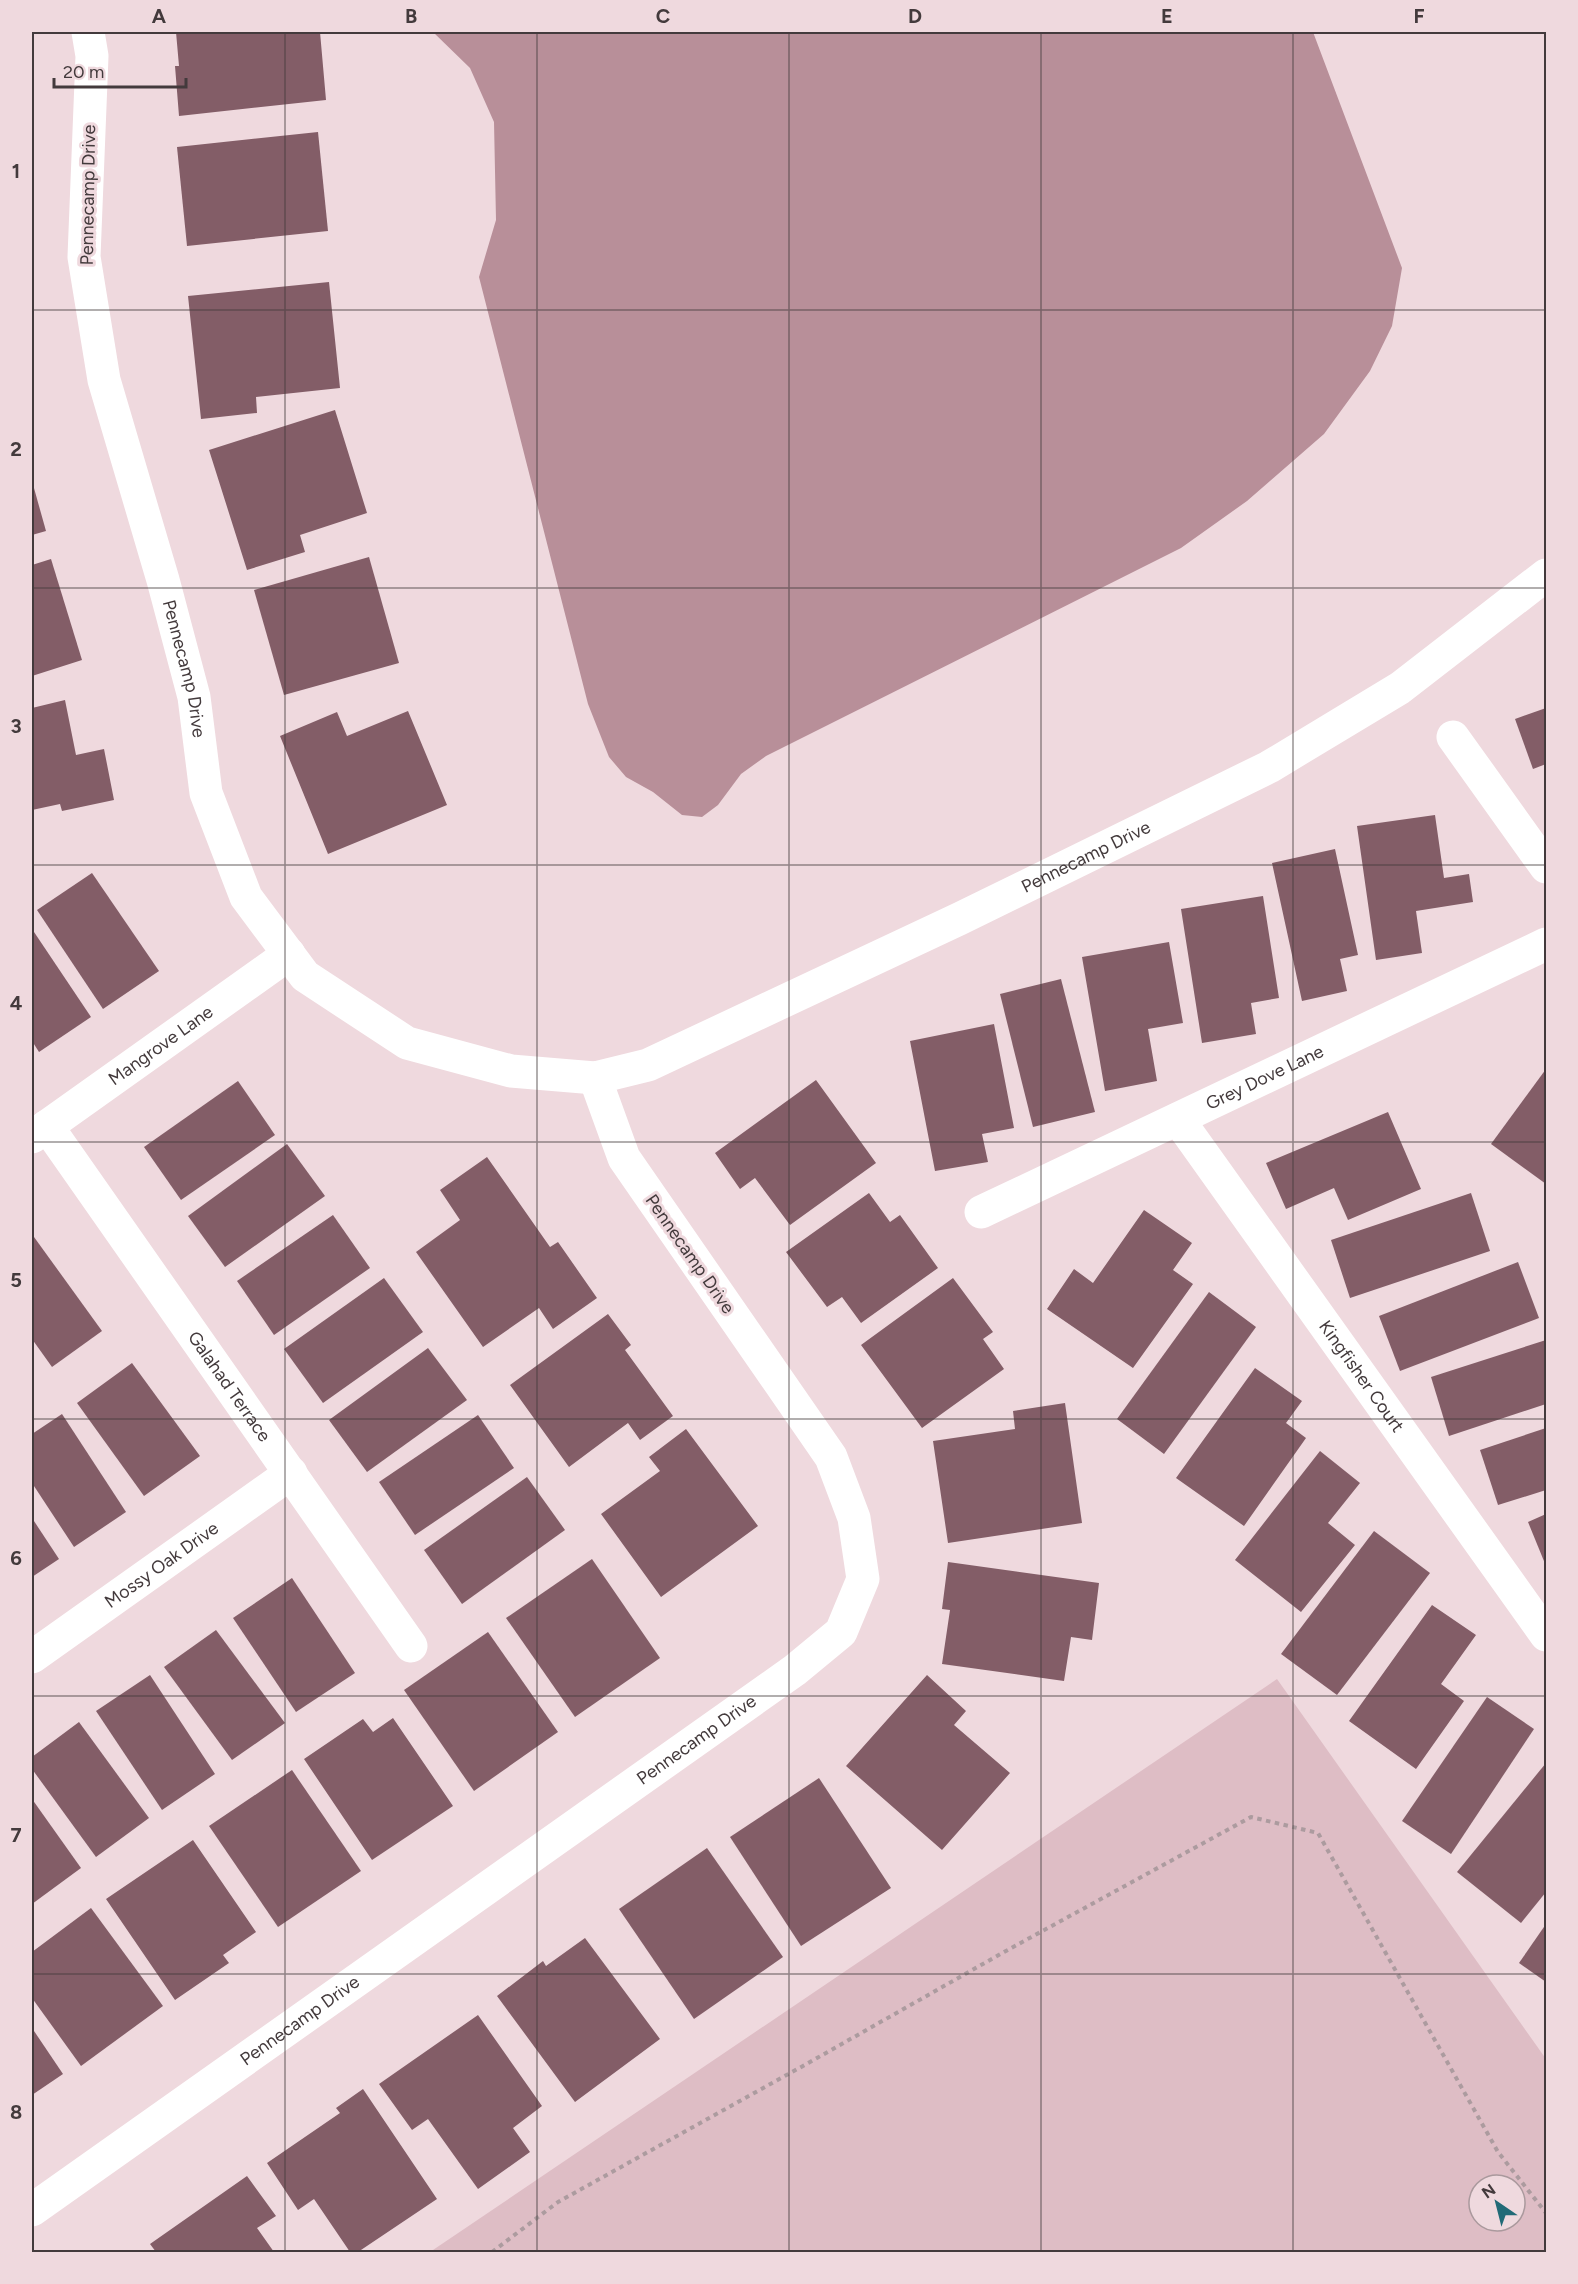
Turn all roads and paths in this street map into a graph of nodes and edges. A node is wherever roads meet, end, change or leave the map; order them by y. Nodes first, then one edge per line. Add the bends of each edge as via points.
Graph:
1 (88, 32) edge
2 (1546, 575) edge
3 (1453, 737) dead end
4 (1546, 867) edge
5 (1546, 944) edge
6 (289, 954) junction
7 (595, 1078) junction
8 (1178, 1119) junction
9 (40, 1131) edge
10 (981, 1212) dead end
11 (291, 1473) junction
12 (1546, 1635) edge
13 (411, 1646) dead end
14 (32, 1657) edge
15 (32, 2210) edge
16 (1546, 2213) edge
17 (492, 2253) edge

1 - 6 street, Pennecamp Drive via 92,56 84,257 104,380 194,697 206,793 246,897
2 - 7 street, Pennecamp Drive via 1400,688 1269,767 788,1001 648,1065
3 - 4 street
5 - 8 street, Grey Dove Lane
6 - 7 street, Pennecamp Drive via 305,976 407,1043 511,1071
6 - 9 street, Mangrove Lane
7 - 15 street, Pennecamp Drive via 624,1158 831,1456 854,1518 863,1579 841,1632 795,1671
8 - 10 street, Grey Dove Lane
8 - 12 street, Kingfisher Court
9 - 11 street, Galahad Terrace
11 - 13 street, Galahad Terrace
11 - 14 street, Mossy Oak Drive
16 - 17 path via 1498,2152 1318,1833 1251,1817 558,2202

